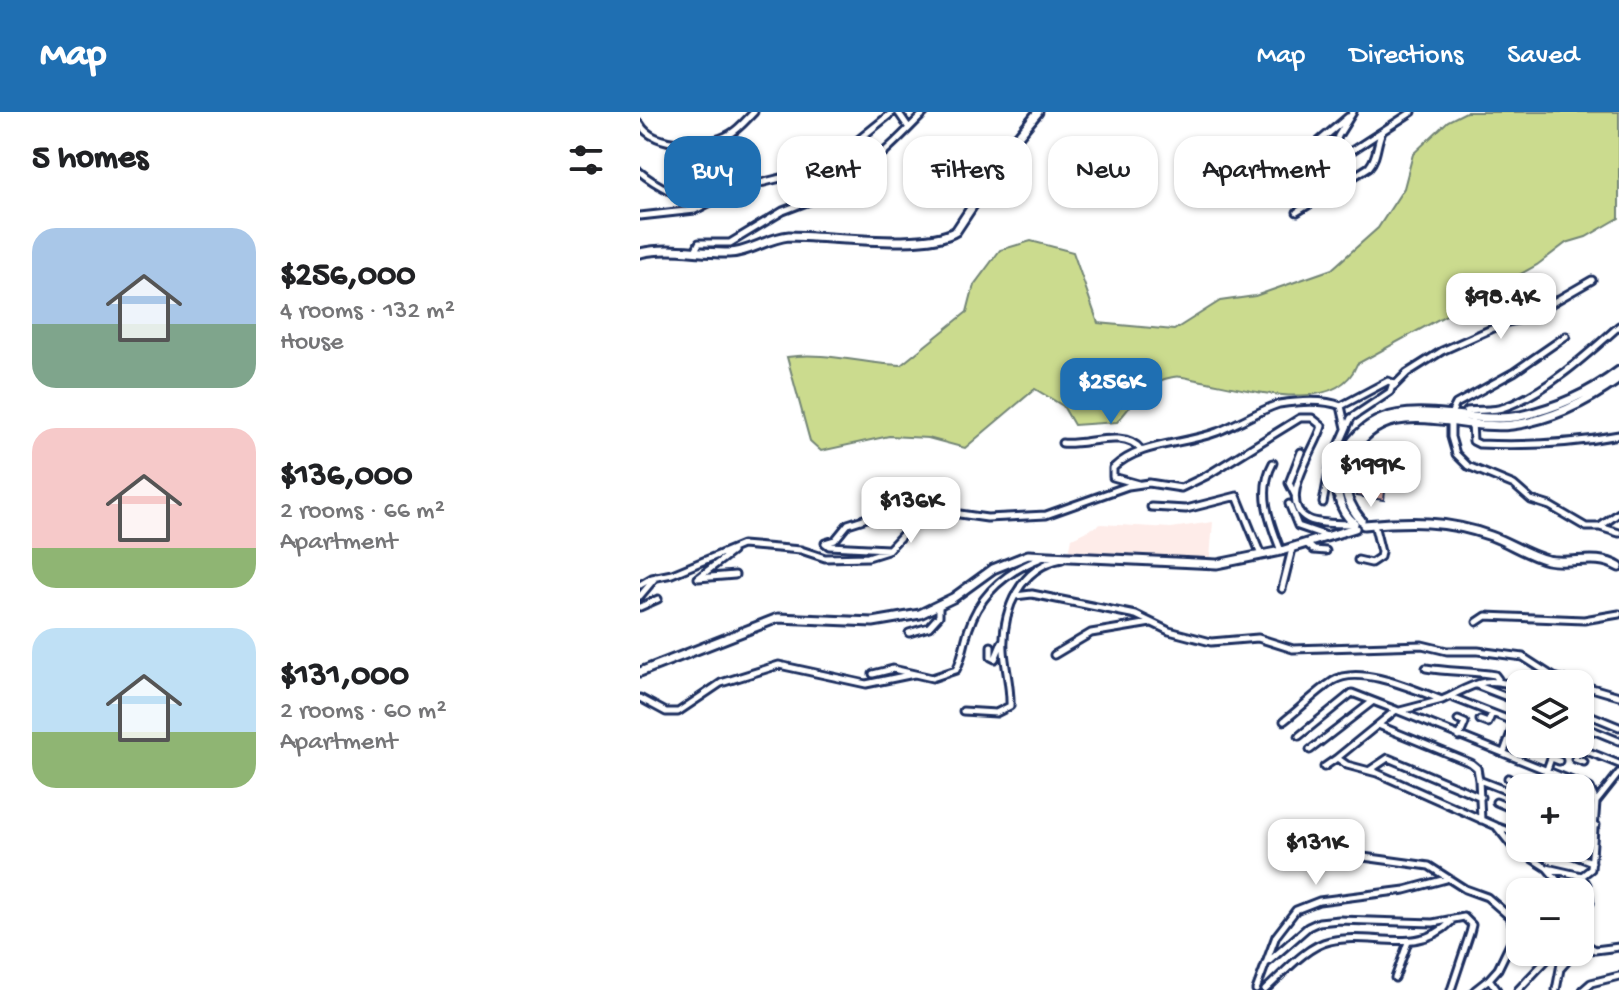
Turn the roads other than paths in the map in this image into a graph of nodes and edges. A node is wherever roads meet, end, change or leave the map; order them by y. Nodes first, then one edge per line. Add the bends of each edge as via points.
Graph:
1 (754, 112) edge
2 (895, 112) edge
3 (925, 112) edge
4 (1038, 112) edge
5 (1412, 112) edge
6 (1353, 113) edge
7 (640, 124) edge
8 (909, 128) junction
9 (1383, 131) junction
10 (864, 136) edge
11 (1326, 136) edge
12 (887, 151) edge
13 (640, 172) edge
14 (664, 190) edge
15 (699, 208) edge
16 (791, 208) edge
17 (1297, 212) dead end
18 (640, 216) edge
19 (695, 251) junction
20 (640, 253) edge
21 (1592, 280) dead end
22 (1619, 326) edge
23 (1566, 336) dead end
24 (1619, 371) edge
25 (1619, 379) edge
26 (1394, 386) junction
27 (1341, 406) junction
28 (1451, 418) junction
29 (1462, 419) junction
30 (1473, 420) junction
31 (1346, 429) junction
32 (1619, 435) edge
33 (1062, 443) dead end
34 (1141, 450) junction
35 (1301, 452) dead end
36 (1273, 463) dead end
37 (1334, 467) junction
38 (1139, 484) junction
39 (1295, 496) junction
40 (893, 501) dead end
41 (1323, 503) dead end
42 (1289, 504) dead end
43 (1151, 507) dead end
44 (1619, 513) edge
45 (1358, 524) junction
46 (1374, 524) junction
47 (1600, 527) junction
48 (1314, 532) junction
49 (1619, 533) edge
50 (1332, 537) junction
51 (1317, 542) junction
52 (1307, 544) junction
53 (742, 545) junction
54 (889, 549) junction
55 (1292, 549) junction
56 (1281, 551) junction
57 (1326, 551) dead end
58 (1048, 556) junction
59 (1262, 556) junction
60 (1067, 558) junction
61 (1358, 560) dead end
62 (1619, 567) edge
63 (735, 575) dead end
64 (657, 577) junction
65 (640, 585) edge
66 (1282, 589) dead end
67 (640, 596) edge
68 (1015, 596) junction
69 (658, 599) dead end
70 (939, 606) junction
71 (640, 607) edge
72 (1619, 614) edge
73 (1477, 622) dead end
74 (1152, 623) junction
75 (909, 633) dead end
76 (1004, 637) junction
77 (991, 646) dead end
78 (1054, 655) dead end
79 (1426, 668) dead end
80 (640, 672) edge
81 (873, 674) dead end
82 (914, 674) junction
83 (1498, 679) junction
84 (1506, 682) edge
85 (1475, 684) junction
86 (1450, 696) junction
87 (1506, 696) edge
88 (1619, 696) edge
89 (640, 698) edge
90 (1442, 700) junction
91 (1373, 701) junction
92 (963, 711) dead end
93 (1397, 711) junction
94 (1492, 713) junction
95 (1594, 717) edge
96 (1506, 718) edge
97 (1458, 720) dead end
98 (1480, 720) dead end
99 (1284, 721) dead end
100 (1378, 725) junction
101 (1619, 727) edge
102 (1594, 731) edge
103 (1299, 736) dead end
104 (1459, 737) junction
105 (1619, 741) edge
106 (1506, 748) edge
107 (1310, 750) dead end
108 (1504, 752) junction
109 (1594, 754) edge
110 (1337, 758) junction
111 (1575, 758) edge
112 (1559, 761) dead end
113 (1584, 762) dead end
114 (1619, 764) edge
115 (1324, 767) dead end
116 (1369, 771) junction
117 (1546, 771) junction
118 (1619, 773) edge
119 (1545, 774) edge
120 (1479, 780) junction
121 (1506, 791) edge
122 (1481, 797) junction
123 (1496, 802) dead end
124 (1596, 802) junction
125 (1506, 806) edge
126 (1481, 820) junction
127 (1596, 825) joint
128 (1496, 826) junction
129 (1506, 830) edge
130 (1594, 844) edge
131 (1356, 856) dead end
132 (1592, 862) edge
133 (1547, 868) junction
134 (1582, 876) junction
135 (1447, 878) junction
136 (1556, 878) edge
137 (1580, 878) edge
138 (1452, 921) junction
139 (1409, 941) junction
140 (1619, 947) edge
141 (1594, 950) edge
142 (1268, 962) junction
143 (1563, 966) edge
144 (1560, 969) junction
145 (1619, 976) edge
146 (1395, 978) dead end
147 (1489, 979) junction
148 (1256, 990) edge
149 (1265, 990) edge
150 (1451, 990) edge
151 (1475, 990) edge
152 (1497, 990) edge
153 (1518, 990) edge
154 (1556, 990) edge
155 (1583, 990) edge

1 - 7 street via 732,134 694,142 657,139
2 - 8 street
2 - 10 street
3 - 8 street
4 - 19 main road via 947,237 889,241 789,236 773,237 741,252
5 - 9 street
6 - 9 street via 1333,153 1350,152
6 - 11 street
8 - 12 street
9 - 17 street via 1369,167
13 - 14 street
15 - 18 street
16 - 19 street via 738,240 699,243
19 - 20 main road
21 - 26 street via 1526,318 1442,351
22 - 29 street via 1523,398 1505,407 1472,410
23 - 28 street via 1514,372 1468,395 1456,404
24 - 30 main road via 1546,409
25 - 30 main road via 1572,408 1535,421 1501,426
26 - 27 street via 1388,381
26 - 31 street via 1351,418
27 - 31 street
27 - 34 street via 1276,404 1217,433
28 - 29 main road
28 - 37 main road via 1410,413 1374,422 1352,440
28 - 45 main road via 1399,420 1364,436 1344,476
28 - 47 street via 1456,454 1468,466 1514,485 1531,500 1586,527
29 - 30 main road
30 - 32 street via 1473,441 1479,444 1538,446
31 - 37 street
33 - 34 street via 1120,439
34 - 38 street via 1113,468 1113,477
35 - 39 street via 1289,483
36 - 56 street via 1266,511
37 - 41 street
37 - 45 main road via 1340,503
38 - 39 street via 1181,488 1300,418 1312,418 1322,426
38 - 54 street via 1046,515 923,513
39 - 45 street via 1308,519
40 - 54 street via 848,524 835,540 825,543
42 - 48 street via 1298,526
43 - 59 street via 1186,509 1237,496
44 - 47 street
45 - 46 main road
45 - 50 main road
46 - 61 street via 1380,557 1371,563
46 - 62 main road via 1442,523 1494,537 1545,560 1597,560
47 - 49 street
48 - 50 street
48 - 51 street
50 - 51 main road
51 - 52 main road
52 - 55 main road
52 - 57 street
53 - 54 street via 801,550 825,558 868,557
53 - 63 street via 698,578
53 - 64 street
55 - 56 main road
55 - 66 street
56 - 59 main road
58 - 60 main road
58 - 70 main road via 1017,558 993,569
58 - 82 street via 1017,567 994,588 970,624 956,670 932,678
59 - 60 main road via 1217,564
60 - 68 street via 1047,562 1022,581
64 - 65 street
64 - 67 street
68 - 74 street via 1048,597
68 - 76 street
69 - 71 street
70 - 75 street via 939,616 929,627
70 - 80 main road via 904,619 873,622 778,618
72 - 73 street via 1584,620 1482,616
74 - 78 street via 1091,633
74 - 88 street via 1211,642 1258,638 1293,649 1422,645 1523,657 1554,677
76 - 77 street via 995,659
76 - 92 street via 1010,706 996,713
79 - 83 street via 1469,670
81 - 82 street via 893,669
82 - 89 street via 866,684 779,665 721,683 678,712 666,712
83 - 84 street
83 - 85 street
85 - 86 street
85 - 87 street
86 - 90 street
86 - 94 street
90 - 93 street
90 - 99 street via 1354,675 1334,680
91 - 93 street
91 - 103 street via 1352,693
91 - 107 street
93 - 100 street
93 - 104 street
94 - 96 street
94 - 98 street via 1488,723
95 - 101 street
97 - 104 street via 1465,723
100 - 110 street
100 - 120 street via 1471,763
102 - 105 street
104 - 108 street
106 - 108 street
108 - 117 street
109 - 114 street
110 - 115 street
110 - 116 street
111 - 113 street
112 - 117 street via 1551,758
116 - 122 street via 1388,758
116 - 126 street
117 - 119 street
117 - 124 street via 1590,788
118 - 124 street
120 - 121 street
120 - 122 street
122 - 126 street
123 - 125 street
124 - 127 street
126 - 128 street
127 - 130 street
128 - 129 street
128 - 133 street via 1512,846
131 - 135 street via 1429,866
132 - 134 street
133 - 134 street
133 - 136 street
134 - 137 street
135 - 142 street via 1405,890 1319,901 1296,910 1276,936
135 - 147 street via 1487,897 1514,924 1515,934
138 - 139 street via 1431,936
138 - 142 street via 1319,922
138 - 150 street via 1464,917 1472,925
139 - 146 street
139 - 149 street via 1331,941 1307,953
140 - 141 street
142 - 148 street
143 - 144 street
144 - 153 street via 1562,957 1554,952
144 - 154 street
145 - 155 street
147 - 151 street
147 - 152 street

